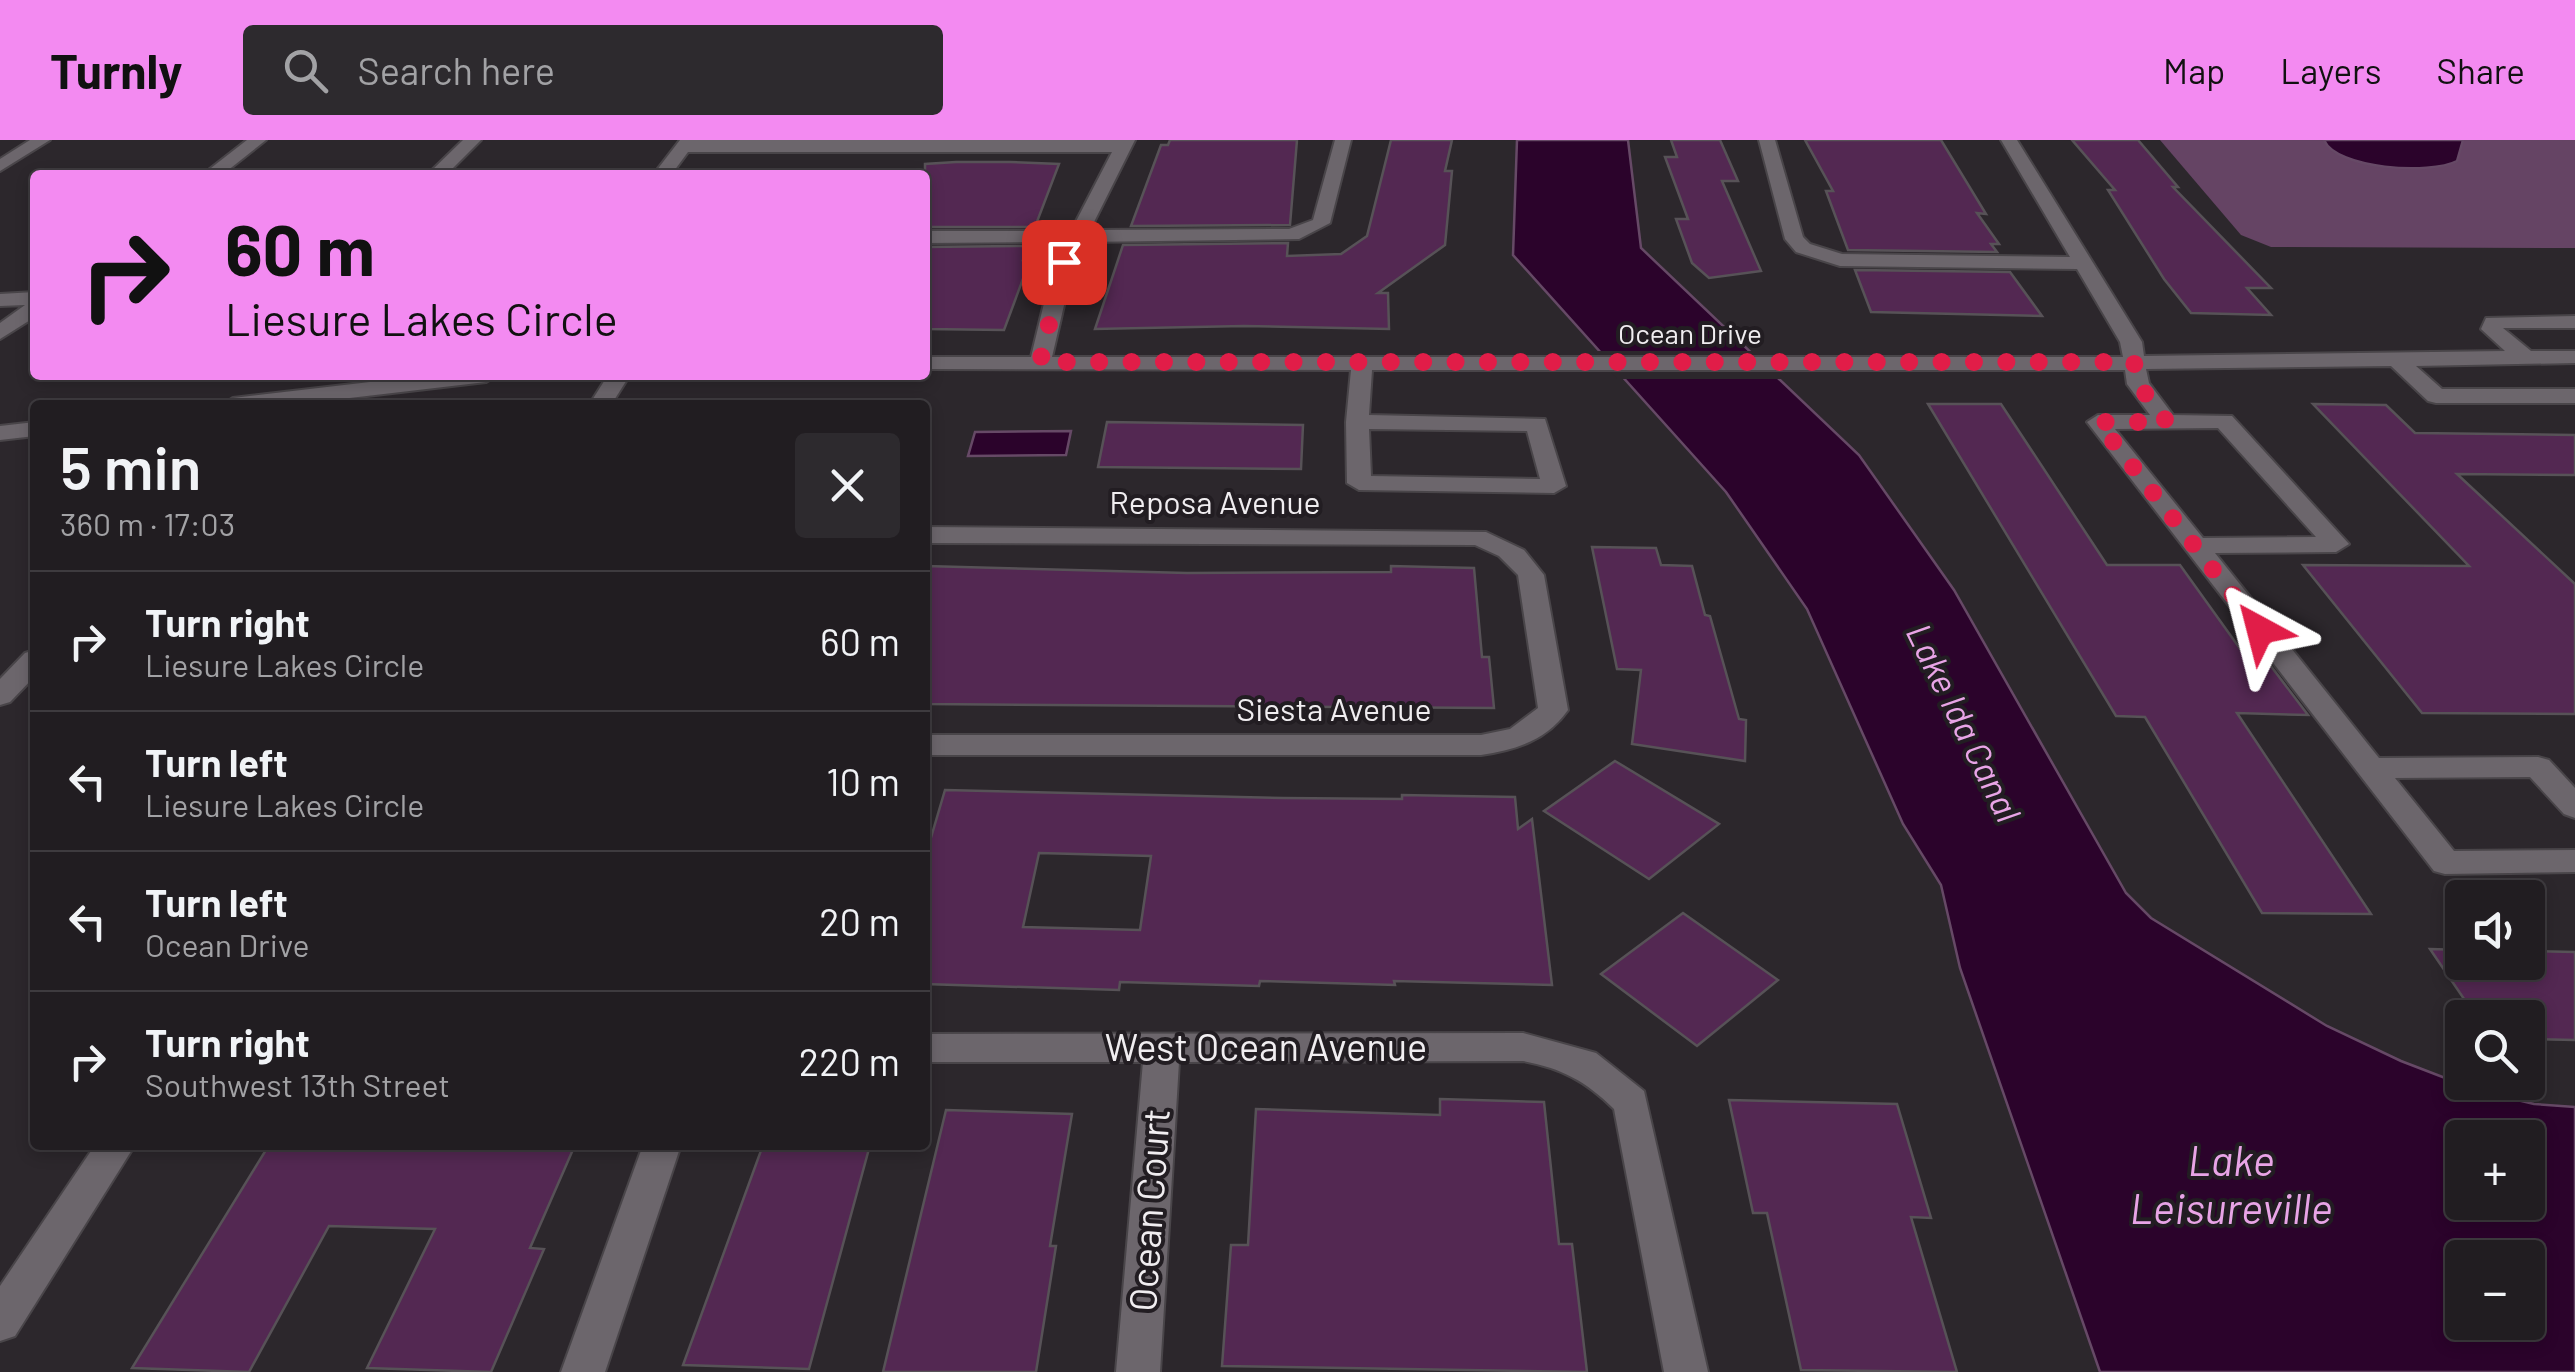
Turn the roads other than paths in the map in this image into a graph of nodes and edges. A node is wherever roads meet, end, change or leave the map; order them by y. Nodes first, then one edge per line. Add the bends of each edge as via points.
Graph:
1 (42, 140) edge
2 (258, 140) edge
3 (474, 140) edge
4 (1343, 140) edge
5 (1766, 140) edge
6 (2009, 140) edge
7 (686, 144) edge
8 (1125, 144) edge
9 (0, 166) edge
10 (218, 170) edge
11 (441, 170) edge
12 (666, 170) edge
13 (930, 237) edge
14 (1075, 237) junction
15 (2084, 264) junction
16 (30, 298) edge
17 (0, 300) edge
18 (30, 311) edge
19 (2575, 322) edge
20 (0, 333) edge
21 (2525, 357) junction
22 (2575, 357) edge
23 (2394, 358) junction
24 (1040, 362) junction
25 (2134, 362) junction
26 (930, 363) edge
27 (1362, 365) junction
28 (444, 380) edge
29 (2575, 396) edge
30 (274, 400) edge
31 (1357, 422) junction
32 (2167, 422) junction
33 (30, 430) edge
34 (0, 433) edge
35 (930, 535) edge
36 (1503, 545) joint
37 (2195, 546) junction
38 (30, 664) edge
39 (0, 696) edge
40 (930, 745) edge
41 (2370, 768) junction
42 (2575, 807) edge
43 (2575, 861) edge
44 (930, 1048) edge
45 (1162, 1048) junction
46 (113, 1150) edge
47 (660, 1150) edge
48 (0, 1322) edge
49 (584, 1372) edge
50 (1138, 1372) edge
51 (1686, 1372) edge

1 - 9 street
2 - 10 street
3 - 11 street
4 - 14 street via 1321,223 1292,235
5 - 15 street via 1794,238 1819,255 1863,262
6 - 15 street
7 - 8 street
7 - 12 street
8 - 14 street
13 - 14 street
14 - 24 street
15 - 25 street via 2131,342
16 - 17 street
18 - 20 street
19 - 21 street via 2494,322 2491,329
21 - 22 street, Ocean Drive
21 - 23 street, Ocean Drive
23 - 25 street, Ocean Drive
23 - 29 street via 2436,396
24 - 26 street, Ocean Drive
24 - 27 street, Ocean Drive
25 - 27 street, Ocean Drive
25 - 32 street via 2138,384
27 - 31 street
28 - 30 street
31 - 31 street via 1359,483 1554,486 1537,424
32 - 37 street via 2098,422
32 - 37 street via 2224,421 2336,544
33 - 34 street
35 - 36 street, Reposa Avenue via 1477,536
36 - 40 street, Siesta Avenue via 1532,575 1553,710 1538,728 1513,740
37 - 41 street
38 - 39 street
41 - 42 street via 2538,767
41 - 43 street via 2445,863
44 - 45 street, West Ocean Avenue
45 - 50 street, Ocean Court
45 - 51 street, West Ocean Avenue via 1522,1048 1565,1054 1602,1073 1631,1102
46 - 48 street
47 - 49 street

